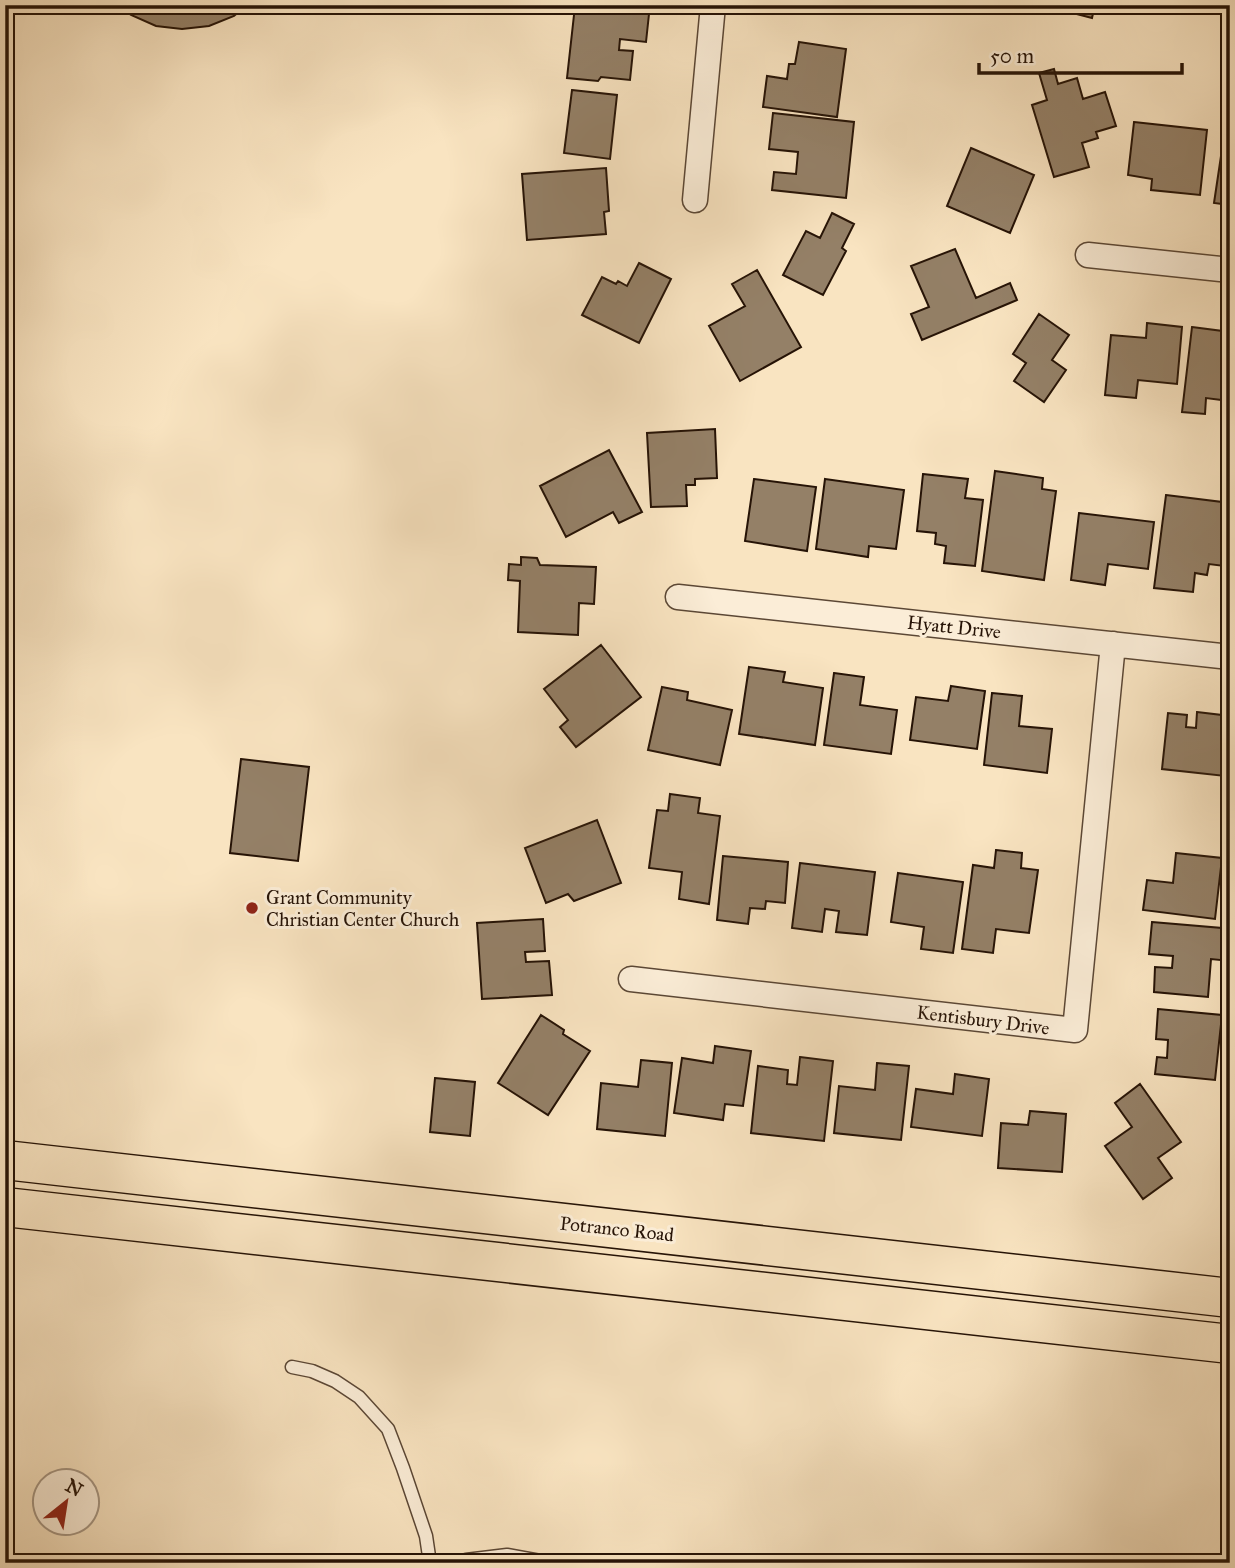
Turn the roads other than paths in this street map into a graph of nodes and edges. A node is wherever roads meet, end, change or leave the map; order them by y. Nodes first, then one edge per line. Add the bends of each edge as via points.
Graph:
1 (713, 5) edge
2 (695, 200) dead end
3 (1088, 255) dead end
4 (1230, 270) edge
5 (678, 597) dead end
6 (1113, 644) junction
7 (1230, 657) edge
8 (631, 979) dead end
9 (5, 1160) edge
10 (5, 1207) edge
11 (1230, 1298) edge
12 (1230, 1344) edge
13 (292, 1367) dead end
14 (430, 1563) edge
15 (462, 1563) edge
16 (551, 1563) edge

1 - 2 street
3 - 4 street
5 - 6 street, Hyatt Drive
6 - 7 street, Hyatt Drive
6 - 8 street, Kentisbury Drive via 1075,1030
9 - 11 main road, Potranco Road
10 - 12 main road
13 - 14 lane via 335,1381 359,1397 388,1429 426,1536
15 - 16 lane via 507,1555

